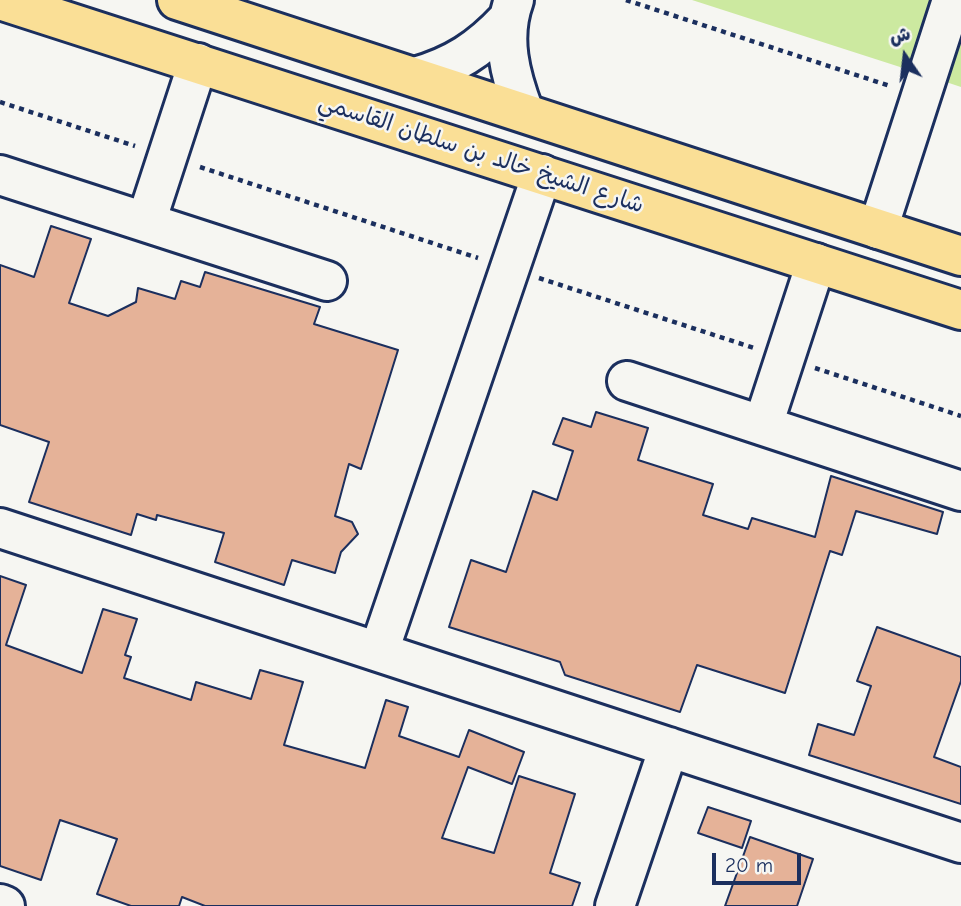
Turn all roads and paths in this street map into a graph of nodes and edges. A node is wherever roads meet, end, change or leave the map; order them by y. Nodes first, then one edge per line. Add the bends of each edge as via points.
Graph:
1 (0, 0) edge
2 (177, 0) edge
3 (626, 0) edge
4 (952, 0) edge
5 (510, 10) edge
6 (18, 13) edge
7 (198, 63) junction
8 (415, 78) junction
9 (921, 96) junction
10 (524, 112) junction
11 (0, 174) edge
12 (542, 174) junction
13 (146, 222) junction
14 (878, 229) junction
15 (961, 256) edge
16 (816, 263) junction
17 (327, 281) dead end
18 (961, 310) edge
19 (627, 381) dead end
20 (763, 425) junction
21 (961, 491) edge
22 (0, 528) edge
23 (379, 651) junction
24 (668, 747) junction
25 (961, 843) edge
26 (0, 904) edge
27 (5, 906) edge
28 (615, 906) edge

1 - 6 main road, شارع الشيخ خالد بن سلطان القاسمي
2 - 8 main road
3 - 9 path
4 - 9 street
5 - 8 street via 488,40 466,57
5 - 10 street via 510,67
6 - 7 main road, شارع الشيخ خالد بن سلطان القاسمي
7 - 12 main road, شارع الشيخ خالد بن سلطان القاسمي
7 - 13 street
8 - 10 main road
9 - 14 street
10 - 14 main road
11 - 13 street
12 - 16 main road, شارع الشيخ خالد بن سلطان القاسمي
12 - 23 street
13 - 17 street
14 - 15 main road
16 - 18 main road, شارع الشيخ خالد بن سلطان القاسمي
16 - 20 street
19 - 20 street
20 - 21 street
22 - 23 street
23 - 24 street
24 - 25 street
24 - 28 street
26 - 27 street

